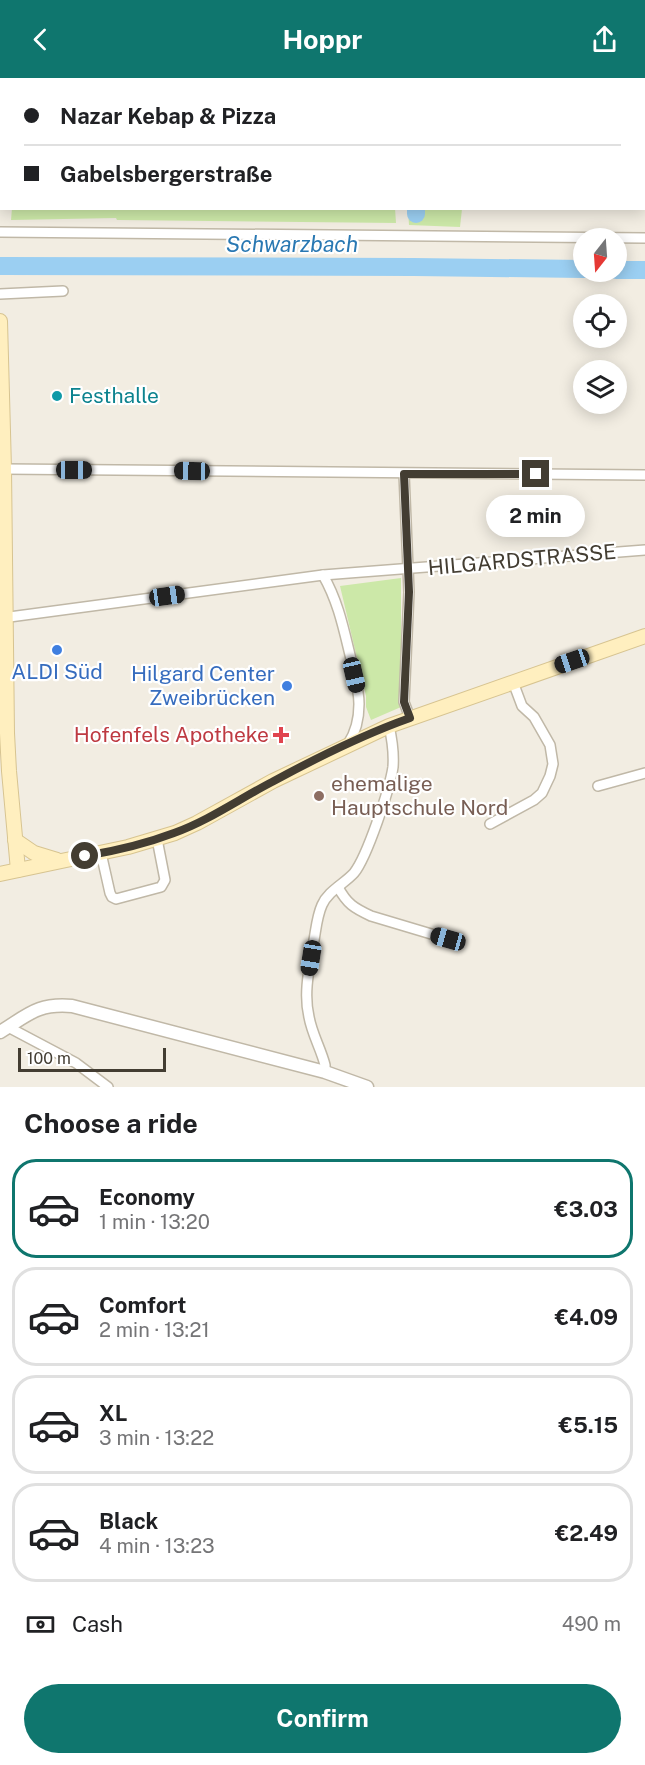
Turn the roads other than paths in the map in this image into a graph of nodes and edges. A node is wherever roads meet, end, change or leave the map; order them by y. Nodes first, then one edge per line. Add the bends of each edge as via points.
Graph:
1 (0, 232) edge
2 (645, 238) edge
3 (63, 291) dead end
4 (0, 294) edge
5 (0, 321) edge
6 (4, 469) junction
7 (404, 474) junction
8 (645, 475) edge
9 (645, 550) edge
10 (409, 569) junction
11 (322, 575) junction
12 (3, 618) edge
13 (645, 636) edge
14 (513, 682) junction
15 (410, 718) junction
16 (389, 726) junction
17 (347, 745) junction
18 (645, 773) edge
19 (598, 786) dead end
20 (490, 824) dead end
21 (157, 839) junction
22 (15, 840) junction
23 (101, 853) junction
24 (59, 861) junction
25 (18, 870) junction
26 (0, 874) edge
27 (338, 887) junction
28 (448, 939) dead end
29 (4, 1029) edge
30 (325, 1072) junction
31 (108, 1087) edge
32 (367, 1087) edge

1 - 2 street
3 - 4 street
5 - 6 main road
6 - 7 street
6 - 12 main road
7 - 8 street
7 - 10 street
9 - 10 street, HILGARDSTRASSE
10 - 11 street, HILGARDSTRASSE
10 - 15 street via 404,702
11 - 12 street, HILGARDSTRASSE
11 - 17 street via 333,593 359,694 355,732
12 - 22 main road
13 - 14 main road
14 - 15 main road
14 - 20 street via 522,706 534,717 550,745 553,764 542,793
15 - 16 main road
16 - 17 main road
16 - 27 street via 393,752 390,781 366,852
17 - 21 main road via 197,823
18 - 19 street
21 - 23 main road
21 - 23 street via 165,880 161,887 116,899 110,893
22 - 24 main road via 32,852
22 - 25 main road
23 - 24 main road
24 - 25 main road
25 - 26 main road
27 - 28 street via 349,904 360,911
27 - 30 street via 326,897 319,912 307,990 309,1018
29 - 30 street via 46,1006 72,1006
29 - 31 street via 76,1063
30 - 32 street

